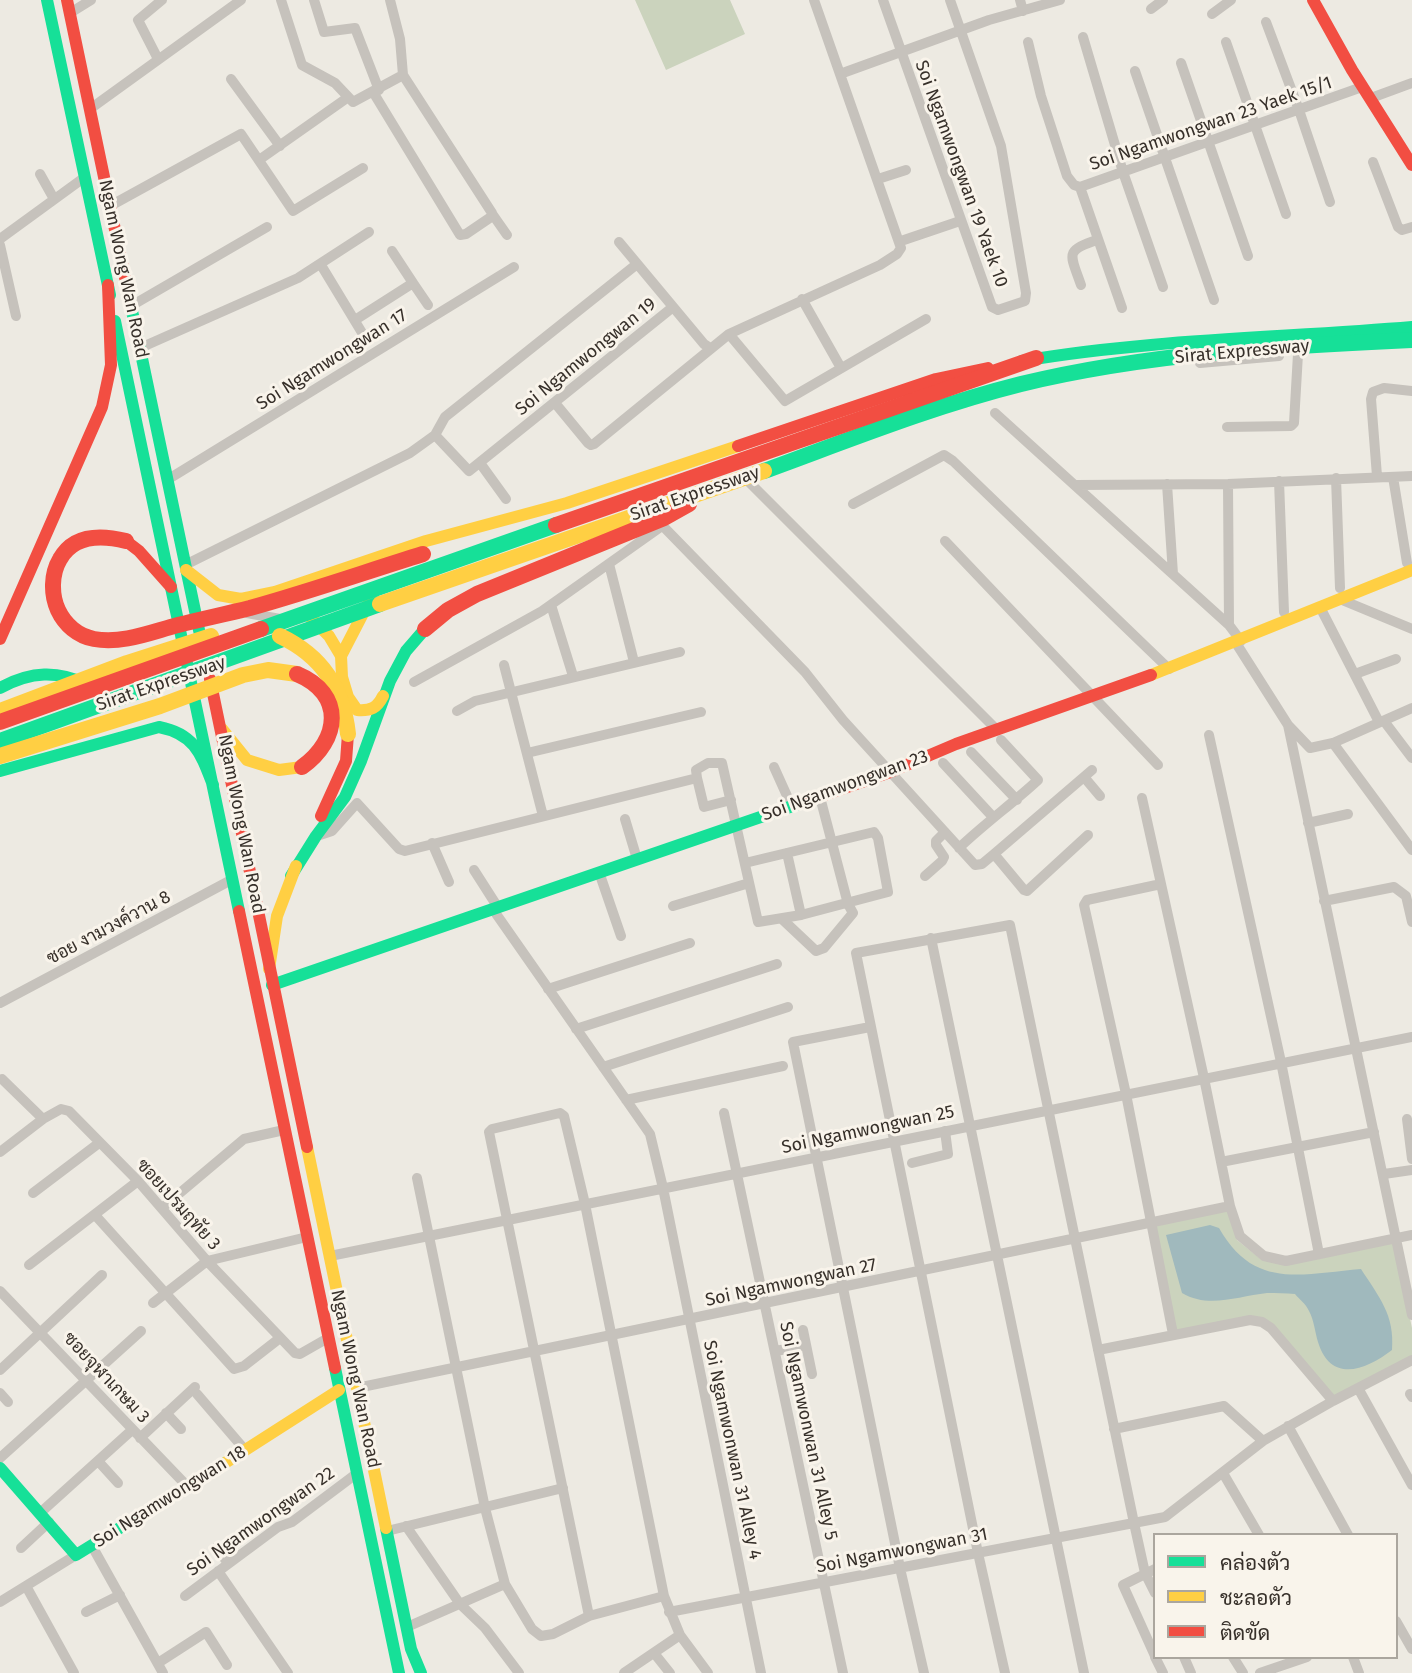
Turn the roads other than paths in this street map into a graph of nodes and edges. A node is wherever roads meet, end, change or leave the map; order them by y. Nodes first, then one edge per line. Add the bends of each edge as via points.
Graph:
1 (47, 0) edge
2 (91, 0) edge
3 (162, 0) edge
4 (241, 0) edge
5 (281, 0) edge
6 (314, 0) edge
7 (390, 0) edge
8 (814, 0) edge
9 (883, 0) edge
10 (950, 0) edge
11 (1060, 0) edge
12 (1163, 0) edge
13 (1231, 0) edge
14 (1313, 0) edge
15 (1022, 5) edge
16 (68, 6) edge
17 (1151, 9) dead end
18 (1212, 13) dead end
19 (1266, 22) dead end
20 (959, 30) junction
21 (1083, 37) dead end
22 (1028, 41) dead end
23 (1226, 42) dead end
24 (901, 51) junction
25 (158, 59) junction
26 (1181, 63) dead end
27 (1135, 71) dead end
28 (840, 74) junction
29 (403, 75) junction
30 (231, 79) dead end
31 (1412, 83) edge
32 (376, 91) junction
33 (1367, 93) junction
34 (350, 100) junction
35 (90, 109) junction
36 (1299, 110) junction
37 (1255, 126) junction
38 (1210, 142) junction
39 (280, 146) junction
40 (1166, 158) junction
41 (259, 160) junction
42 (1373, 162) dead end
43 (1412, 165) edge
44 (363, 168) dead end
45 (906, 170) dead end
46 (1123, 172) junction
47 (40, 174) dead end
48 (85, 177) junction
49 (878, 179) junction
50 (1075, 184) junction
51 (54, 199) junction
52 (1329, 202) dead end
53 (110, 206) junction
54 (1286, 214) dead end
55 (493, 215) junction
56 (960, 221) junction
57 (267, 227) dead end
58 (1412, 227) edge
59 (369, 232) dead end
60 (507, 235) dead end
61 (0, 239) edge
62 (1097, 240) junction
63 (901, 241) junction
64 (619, 242) dead end
65 (0, 245) edge
66 (392, 251) dead end
67 (1248, 256) dead end
68 (637, 264) junction
69 (321, 265) junction
70 (514, 267) dead end
71 (413, 283) junction
72 (108, 285) junction
73 (1081, 285) dead end
74 (1163, 286) dead end
75 (802, 299) junction
76 (1214, 300) dead end
77 (428, 305) dead end
78 (131, 306) junction
79 (673, 307) junction
80 (1122, 309) dead end
81 (16, 316) dead end
82 (926, 319) dead end
83 (355, 320) junction
84 (1412, 327) edge
85 (729, 334) junction
86 (364, 337) dead end
87 (1412, 342) edge
88 (140, 348) junction
89 (710, 348) junction
90 (1298, 354) junction
91 (1036, 358) junction
92 (841, 368) junction
93 (1412, 391) edge
94 (555, 403) junction
95 (995, 413) dead end
96 (1227, 427) dead end
97 (435, 435) junction
98 (480, 463) junction
99 (739, 471) junction
100 (1377, 476) junction
101 (1412, 476) edge
102 (1393, 477) junction
103 (1336, 478) junction
104 (167, 480) junction
105 (1279, 481) junction
106 (1167, 484) junction
107 (1228, 484) junction
108 (722, 485) junction
109 (1077, 485) junction
110 (506, 499) dead end
111 (642, 503) junction
112 (853, 504) dead end
113 (496, 523) junction
114 (662, 526) junction
115 (465, 534) junction
116 (944, 541) dead end
117 (500, 551) junction
118 (609, 564) junction
119 (1409, 566) edge
120 (185, 568) junction
121 (1172, 573) junction
122 (171, 587) junction
123 (1341, 594) junction
124 (372, 597) junction
125 (551, 605) junction
126 (1321, 609) junction
127 (194, 610) junction
128 (1284, 612) dead end
129 (311, 618) junction
130 (1229, 625) junction
131 (1412, 629) edge
132 (0, 639) edge
133 (1238, 642) junction
134 (680, 652) dead end
135 (341, 656) junction
136 (1396, 659) dead end
137 (634, 663) junction
138 (504, 665) dead end
139 (188, 669) junction
140 (1169, 669) junction
141 (1355, 674) junction
142 (573, 676) junction
143 (390, 681) junction
144 (414, 682) dead end
145 (0, 688) edge
146 (511, 692) junction
147 (1094, 696) junction
148 (1412, 708) edge
149 (0, 711) edge
150 (457, 712) dead end
151 (701, 712) dead end
152 (0, 722) edge
153 (1381, 722) junction
154 (1288, 725) junction
155 (222, 729) junction
156 (999, 735) junction
157 (1209, 735) dead end
158 (0, 741) edge
159 (1333, 743) junction
160 (971, 752) dead end
161 (527, 753) junction
162 (0, 756) edge
163 (1412, 758) edge
164 (943, 763) dead end
165 (1158, 765) dead end
166 (774, 767) dead end
167 (0, 771) edge
168 (890, 772) junction
169 (697, 778) junction
170 (213, 785) junction
171 (1100, 796) dead end
172 (820, 797) junction
173 (1142, 798) dead end
174 (731, 800) junction
175 (1017, 800) junction
176 (792, 807) junction
177 (1348, 814) dead end
178 (543, 816) junction
179 (992, 817) junction
180 (625, 819) dead end
181 (1308, 823) junction
182 (736, 826) junction
183 (945, 832) junction
184 (1088, 835) dead end
185 (316, 836) junction
186 (833, 841) junction
187 (432, 843) junction
188 (958, 848) junction
189 (1412, 850) edge
190 (787, 853) junction
191 (995, 854) junction
192 (637, 859) junction
193 (745, 863) junction
194 (474, 870) dead end
195 (599, 872) junction
196 (291, 876) junction
197 (925, 876) dead end
198 (233, 879) junction
199 (449, 881) dead end
200 (749, 883) junction
201 (1161, 884) junction
202 (1324, 901) junction
203 (848, 904) junction
204 (673, 906) dead end
205 (494, 907) junction
206 (801, 915) junction
207 (782, 919) junction
208 (1412, 922) edge
209 (621, 936) dead end
210 (931, 938) junction
211 (690, 943) dead end
212 (777, 964) dead end
213 (271, 977) junction
214 (548, 989) junction
215 (0, 1003) edge
216 (788, 1007) dead end
217 (870, 1027) junction
218 (576, 1029) junction
219 (1412, 1037) edge
220 (1355, 1047) junction
221 (1281, 1062) junction
222 (783, 1066) dead end
223 (603, 1067) junction
224 (1204, 1078) junction
225 (2, 1079) dead end
226 (1126, 1094) junction
227 (626, 1100) junction
228 (1048, 1110) junction
229 (724, 1113) dead end
230 (43, 1119) junction
231 (1407, 1119) dead end
232 (970, 1125) junction
233 (285, 1130) junction
234 (945, 1131) junction
235 (1374, 1132) junction
236 (895, 1141) junction
237 (99, 1143) junction
238 (1298, 1146) junction
239 (0, 1152) edge
240 (817, 1157) junction
241 (1412, 1159) edge
242 (1221, 1162) junction
243 (912, 1163) dead end
244 (1412, 1170) edge
245 (738, 1173) junction
246 (1384, 1174) junction
247 (417, 1178) dead end
248 (138, 1181) junction
249 (663, 1188) junction
250 (33, 1193) dead end
251 (585, 1204) junction
252 (1230, 1206) junction
253 (162, 1208) junction
254 (95, 1214) junction
255 (508, 1220) junction
256 (1150, 1223) junction
257 (1412, 1235) edge
258 (430, 1236) junction
259 (307, 1237) junction
260 (1074, 1239) junction
261 (1396, 1239) junction
262 (1319, 1254) junction
263 (330, 1256) junction
264 (996, 1256) junction
265 (207, 1261) junction
266 (29, 1265) dead end
267 (921, 1272) junction
268 (103, 1275) dead end
269 (842, 1288) junction
270 (0, 1291) edge
271 (164, 1293) junction
272 (153, 1303) dead end
273 (765, 1304) junction
274 (1412, 1315) edge
275 (690, 1320) junction
276 (803, 1330) dead end
277 (141, 1331) dead end
278 (41, 1333) junction
279 (1173, 1334) junction
280 (611, 1337) junction
281 (280, 1338) junction
282 (328, 1338) junction
283 (806, 1345) junction
284 (1098, 1350) junction
285 (776, 1351) junction
286 (533, 1353) junction
287 (1412, 1360) edge
288 (457, 1369) junction
289 (0, 1370) edge
290 (812, 1374) dead end
291 (87, 1381) junction
292 (357, 1388) junction
293 (1359, 1388) junction
294 (339, 1390) junction
295 (0, 1393) edge
296 (1332, 1401) junction
297 (8, 1402) dead end
298 (166, 1413) junction
299 (1288, 1426) junction
300 (181, 1429) dead end
301 (1114, 1429) junction
302 (132, 1430) junction
303 (140, 1438) junction
304 (1263, 1441) junction
305 (245, 1450) junction
306 (0, 1458) edge
307 (98, 1461) junction
308 (0, 1468) edge
309 (1223, 1473) junction
310 (356, 1474) junction
311 (118, 1483) dead end
312 (1412, 1485) edge
313 (188, 1488) junction
314 (563, 1488) junction
315 (485, 1508) junction
316 (44, 1517) junction
317 (1134, 1523) junction
318 (406, 1526) junction
319 (387, 1531) junction
320 (1258, 1533) edge
321 (1347, 1533) edge
322 (1057, 1538) junction
323 (92, 1546) junction
324 (21, 1548) dead end
325 (216, 1548) dead end
326 (978, 1553) junction
327 (76, 1555) junction
328 (228, 1563) junction
329 (900, 1568) junction
330 (218, 1571) junction
331 (1150, 1571) edge
332 (824, 1583) junction
333 (505, 1584) junction
334 (26, 1586) junction
335 (120, 1595) junction
336 (185, 1595) dead end
337 (664, 1597) junction
338 (747, 1598) junction
339 (0, 1602) edge
340 (460, 1604) junction
341 (86, 1612) dead end
342 (669, 1612) junction
343 (589, 1616) junction
344 (1398, 1624) edge
345 (407, 1627) junction
346 (680, 1635) junction
347 (411, 1649) junction
348 (1412, 1649) edge
349 (1153, 1652) edge
350 (654, 1653) junction
351 (1303, 1659) edge
352 (158, 1663) junction
353 (227, 1665) dead end
354 (74, 1673) edge
355 (163, 1673) edge
356 (288, 1673) edge
357 (397, 1673) edge
358 (414, 1673) edge
359 (421, 1673) edge
360 (519, 1673) edge
361 (625, 1673) edge
362 (670, 1673) edge
363 (708, 1673) edge
364 (761, 1673) edge
365 (843, 1673) edge
366 (924, 1673) edge
367 (1005, 1673) edge
368 (1084, 1673) edge
369 (1260, 1673) edge
370 (1304, 1673) edge

1 - 48 main road, Ngam Wong Wan Road
2 - 16 street
3 - 25 street via 138,20
4 - 25 street
5 - 34 street via 302,65 335,83
6 - 32 street via 324,32 355,28
7 - 29 street
8 - 28 street
9 - 24 street, Soi Ngamwongwan 19 Yaek 10
10 - 20 street
11 - 15 street
12 - 17 street
13 - 18 street
14 - 33 main road
15 - 20 street
16 - 35 main road, Ngam Wong Wan Road
19 - 36 street
20 - 24 street
20 - 56 street, Soi Ngamwongwan 19 Yaek 10 via 1001,146 1025,301 998,310 992,307
21 - 46 street
22 - 50 street via 1041,96
23 - 37 street
24 - 28 street
24 - 56 street, Soi Ngamwongwan 19 Yaek 10
25 - 35 street
26 - 38 street
27 - 40 street
28 - 49 street
29 - 32 street
29 - 55 street
30 - 39 street
31 - 33 street, Soi Ngamwongwan 23 Yaek 15/1
32 - 34 street
32 - 55 street via 460,235
33 - 36 street, Soi Ngamwongwan 23 Yaek 15/1
33 - 43 main road
34 - 39 street
35 - 53 main road, Ngam Wong Wan Road
36 - 37 street, Soi Ngamwongwan 23 Yaek 15/1
36 - 52 street
37 - 38 street, Soi Ngamwongwan 23 Yaek 15/1
37 - 54 street
38 - 40 street, Soi Ngamwongwan 23 Yaek 15/1
38 - 67 street
39 - 41 street
40 - 46 street, Soi Ngamwongwan 23 Yaek 15/1
40 - 76 street
41 - 44 street via 293,211
41 - 53 street via 239,135
42 - 58 street via 1398,228
45 - 49 street
46 - 50 street, Soi Ngamwongwan 23 Yaek 15/1
46 - 74 street
47 - 51 street
48 - 51 street
48 - 72 main road, Ngam Wong Wan Road
49 - 63 street
50 - 62 street
51 - 61 street
53 - 78 main road, Ngam Wong Wan Road
55 - 60 street
56 - 63 street
57 - 78 street
59 - 69 street
62 - 73 street via 1074,251
62 - 80 street
63 - 75 street via 897,254 880,265
64 - 68 street
65 - 81 street
66 - 71 street
68 - 79 street
68 - 97 street via 445,417
69 - 83 street
69 - 88 street
70 - 104 street, Soi Ngamwongwan 17
71 - 77 street
71 - 83 street
72 - 122 main road, Ngam Wong Wan Road
72 - 132 main road via 111,365 102,407
75 - 85 street
75 - 92 street
78 - 88 main road, Ngam Wong Wan Road
79 - 89 street, Soi Ngamwongwan 19
79 - 94 street, Soi Ngamwongwan 19
82 - 92 street
83 - 86 street
84 - 91 main road, Sirat Expressway via 1122,345
85 - 89 street
85 - 92 street via 785,401
87 - 90 street
87 - 108 main road, Sirat Expressway, bridge via 1172,357 1085,370 965,401
88 - 104 main road, Ngam Wong Wan Road
89 - 94 street via 591,445
90 - 96 street via 1294,424
90 - 99 street via 1031,377
91 - 113 main road, bridge via 936,379
91 - 152 main road, Sirat Expressway, bridge
93 - 100 street via 1384,388 1373,392
94 - 98 street, Soi Ngamwongwan 19
95 - 109 street
97 - 98 street via 467,471
97 - 120 street via 410,453
98 - 110 street
99 - 111 street
99 - 156 street
100 - 102 street
100 - 103 street
101 - 102 street
102 - 119 street
103 - 105 street
103 - 123 street
104 - 120 main road, Ngam Wong Wan Road
105 - 107 street
105 - 128 street
106 - 107 street
106 - 109 street
106 - 121 street
107 - 130 street
108 - 143 main road, bridge via 664,518 448,610 406,651
108 - 158 main road, Sirat Expressway, bridge
109 - 121 street
111 - 114 street
111 - 117 street
112 - 140 street via 944,455
113 - 115 main road
113 - 117 main road via 492,530
114 - 118 street
114 - 168 street via 805,671
115 - 117 main road via 486,534
115 - 120 main road via 426,541 242,599 218,595
115 - 122 main road, bridge via 423,554 258,606 118,639 94,639 74,631 61,618 54,598 54,575 63,554 82,539 104,535 126,541 139,551
116 - 147 street
117 - 124 street
118 - 125 street
118 - 137 street
119 - 123 main road, Soi Ngamwongwan 23
120 - 127 main road, Ngam Wong Wan Road
121 - 130 street
122 - 139 main road, Ngam Wong Wan Road
123 - 126 main road, Soi Ngamwongwan 23
123 - 131 street
124 - 129 street
124 - 135 main road
125 - 142 street
125 - 144 street
126 - 133 main road, Soi Ngamwongwan 23
126 - 141 street
127 - 129 street via 228,608 281,620
127 - 155 main road, Ngam Wong Wan Road
129 - 135 main road
130 - 133 street
133 - 140 main road, Soi Ngamwongwan 23
133 - 154 street
134 - 137 street
135 - 143 main road via 342,677 357,710 378,706
136 - 141 street
137 - 142 street
138 - 146 street
139 - 145 main road via 172,688 133,702 119,700 64,673 15,679
139 - 170 main road, Ngam Wong Wan Road
140 - 147 main road, Soi Ngamwongwan 23
141 - 153 street
142 - 146 street
143 - 185 main road via 345,797
146 - 150 street via 475,701
146 - 161 street
147 - 156 main road, Soi Ngamwongwan 23
147 - 165 street
148 - 153 street
149 - 196 main road, bridge via 212,635 272,633 289,640 326,672 343,702 348,734 346,761
151 - 161 street
153 - 159 street
153 - 163 street
154 - 159 street via 1310,748
154 - 181 street
155 - 162 main road, bridge via 247,760 279,770 302,766 320,755 332,719 327,698 317,684 301,674 278,669 254,672
155 - 213 main road, Ngam Wong Wan Road
156 - 168 main road, Soi Ngamwongwan 23
156 - 175 street via 1038,780
157 - 221 street
159 - 189 street
160 - 175 street
161 - 178 street
164 - 179 street
166 - 176 street
167 - 170 main road via 159,727 183,733 192,741
168 - 172 main road, Soi Ngamwongwan 23
168 - 183 street
169 - 174 street via 704,807
169 - 174 street via 696,770 708,763 722,763
169 - 178 street
170 - 198 main road, Ngam Wong Wan Road
171 - 191 street via 1088,773
172 - 176 main road, Soi Ngamwongwan 23
172 - 186 street
173 - 201 street
174 - 182 street
175 - 179 street
176 - 182 main road, Soi Ngamwongwan 23
177 - 181 street
178 - 187 street
179 - 188 street
180 - 192 street
181 - 202 street
182 - 192 main road, Soi Ngamwongwan 23
182 - 193 street
183 - 188 street
183 - 197 street via 936,841 943,862
184 - 191 street via 1027,891
185 - 187 street via 332,831 357,803 402,851
185 - 196 main road
186 - 190 street
186 - 203 street
186 - 203 street via 874,832 878,838 888,892
187 - 199 street
188 - 191 street via 975,865
190 - 193 street
190 - 206 street
192 - 195 main road, Soi Ngamwongwan 23
193 - 200 street
194 - 205 street, Soi Ngamwonwan 31 Alley 4
195 - 205 main road, Soi Ngamwongwan 23
195 - 209 street
196 - 213 main road via 274,921
198 - 215 street, ซอย งามวงค์วาน 8
198 - 233 main road, Ngam Wong Wan Road
200 - 204 street
200 - 207 street via 758,922
201 - 224 street
201 - 226 street via 1085,901
202 - 208 street via 1394,887 1406,897
202 - 220 street
203 - 206 street
203 - 207 street via 853,913 824,948 816,951
205 - 213 main road, Soi Ngamwongwan 23
205 - 214 street, Soi Ngamwonwan 31 Alley 4
206 - 207 street
210 - 217 street via 856,953
210 - 228 street via 1010,924
210 - 232 street
211 - 214 street
212 - 218 street
213 - 263 main road, Ngam Wong Wan Road
214 - 218 street, Soi Ngamwonwan 31 Alley 4
216 - 223 street
217 - 236 street
217 - 240 street via 793,1042
218 - 223 street, Soi Ngamwonwan 31 Alley 4
219 - 220 street, Soi Ngamwongwan 25
220 - 221 street, Soi Ngamwongwan 25
220 - 235 street
221 - 224 street, Soi Ngamwongwan 25
221 - 238 street
222 - 227 street
223 - 227 street, Soi Ngamwonwan 31 Alley 4
224 - 226 street, Soi Ngamwongwan 25
224 - 242 street
225 - 230 street
226 - 228 street, Soi Ngamwongwan 25
226 - 256 street
227 - 249 street, Soi Ngamwonwan 31 Alley 4 via 650,1134
228 - 232 street, Soi Ngamwongwan 25
228 - 260 street
229 - 245 street, Soi Ngamwonwan 31 Alley 5
230 - 237 street, ซอยเปรมฤทัย 3 via 66,1109
230 - 239 street, ซอยเปรมฤทัย 3
231 - 241 street
232 - 234 street, Soi Ngamwongwan 25
232 - 264 street
233 - 253 street via 244,1139
233 - 259 main road, Ngam Wong Wan Road
234 - 236 street, Soi Ngamwongwan 25
234 - 243 street via 948,1154
235 - 238 street
235 - 246 street
236 - 240 street, Soi Ngamwongwan 25
236 - 267 street
237 - 248 street, ซอยเปรมฤทัย 3
237 - 250 street
238 - 242 street
238 - 262 street
240 - 245 street, Soi Ngamwongwan 25
240 - 269 street
242 - 252 street
244 - 246 street
245 - 249 street, Soi Ngamwongwan 25
245 - 273 street, Soi Ngamwonwan 31 Alley 5
246 - 261 street
247 - 258 street
248 - 253 street, ซอยเปรมฤทัย 3
248 - 254 street
249 - 251 street, Soi Ngamwongwan 25
249 - 275 street, Soi Ngamwonwan 31 Alley 4
251 - 255 street, Soi Ngamwongwan 25
251 - 255 street via 560,1113 490,1130
251 - 280 street
252 - 256 street, Soi Ngamwongwan 27
252 - 262 street via 1240,1236 1264,1256 1286,1261
253 - 265 street, ซอยเปรมฤทัย 3
254 - 266 street
254 - 271 street
255 - 258 street, Soi Ngamwongwan 25
255 - 286 street
256 - 260 street, Soi Ngamwongwan 27
256 - 279 street
257 - 261 street
258 - 263 street, Soi Ngamwongwan 25
258 - 288 street
259 - 265 street
259 - 282 main road, Ngam Wong Wan Road
260 - 264 street, Soi Ngamwongwan 27
260 - 284 street
261 - 262 street
261 - 274 street
263 - 292 main road, Ngam Wong Wan Road
264 - 267 street, Soi Ngamwongwan 27
264 - 322 street
265 - 271 street
265 - 281 street, ซอยเปรมฤทัย 3
267 - 269 street, Soi Ngamwongwan 27
267 - 326 street
268 - 278 street
269 - 273 street, Soi Ngamwongwan 27
269 - 329 street
270 - 278 street, ซอยจุฬาเกษม 3
271 - 272 street
271 - 281 street via 233,1369 244,1366
273 - 275 street, Soi Ngamwongwan 27
273 - 285 street, Soi Ngamwonwan 31 Alley 5
275 - 280 street, Soi Ngamwongwan 27
275 - 338 street, Soi Ngamwonwan 31 Alley 4
276 - 283 street
277 - 291 street
278 - 289 street
278 - 291 street, ซอยจุฬาเกษม 3
279 - 284 street
279 - 296 street via 1250,1320 1262,1322
280 - 286 street, Soi Ngamwongwan 27
280 - 337 street
281 - 282 street, ซอยเปรมฤทัย 3 via 297,1354
282 - 294 main road, Ngam Wong Wan Road
283 - 285 street
283 - 290 street
284 - 301 street
285 - 332 street, Soi Ngamwonwan 31 Alley 5
286 - 288 street, Soi Ngamwongwan 27
286 - 314 street
287 - 293 street, Soi Ngamwongwan 31
288 - 292 street, Soi Ngamwongwan 27
288 - 315 street
291 - 302 street, ซอยจุฬาเกษม 3
291 - 306 street
292 - 319 main road, Ngam Wong Wan Road
293 - 296 street, Soi Ngamwongwan 31
293 - 312 street
294 - 305 main road, Soi Ngamwongwan 18
294 - 310 main road, Ngam Wong Wan Road
295 - 297 street
296 - 299 street, Soi Ngamwongwan 31
298 - 300 street
298 - 303 street
298 - 305 street via 196,1390
299 - 304 street, Soi Ngamwongwan 31
299 - 321 street
301 - 304 street via 1224,1406
301 - 317 street
302 - 303 street, ซอยจุฬาเกษม 3
302 - 307 street
303 - 313 street, ซอยจุฬาเกษม 3
304 - 309 street, Soi Ngamwongwan 31
305 - 313 main road, Soi Ngamwongwan 18
307 - 311 street
307 - 316 street
308 - 316 main road
309 - 317 street, Soi Ngamwongwan 31 via 1169,1515
309 - 320 street
310 - 328 street, Soi Ngamwongwan 22
310 - 357 main road, Ngam Wong Wan Road
313 - 323 main road, Soi Ngamwongwan 18
314 - 315 street
314 - 343 street
315 - 318 street
315 - 333 street
316 - 324 street
316 - 327 main road
317 - 322 street, Soi Ngamwongwan 31
317 - 331 street
318 - 319 street
318 - 340 street
319 - 345 main road, Ngam Wong Wan Road
322 - 326 street, Soi Ngamwongwan 31
322 - 368 street
323 - 327 main road, Soi Ngamwongwan 18
323 - 335 street
325 - 328 street
326 - 329 street, Soi Ngamwongwan 31
326 - 367 street
327 - 334 street, Soi Ngamwongwan 18
328 - 330 street, Soi Ngamwongwan 22
329 - 332 street, Soi Ngamwongwan 31
329 - 366 street
330 - 336 street, Soi Ngamwongwan 22
330 - 356 street
331 - 349 street via 1123,1585
332 - 338 street, Soi Ngamwongwan 31
332 - 365 street, Soi Ngamwonwan 31 Alley 5
333 - 340 street
333 - 343 street via 541,1636
334 - 339 street, Soi Ngamwongwan 18
334 - 354 street
335 - 341 street
335 - 352 street
337 - 342 street
337 - 343 street
338 - 342 street, Soi Ngamwongwan 31
338 - 364 street, Soi Ngamwonwan 31 Alley 4
340 - 345 street
340 - 360 street
342 - 346 street
344 - 348 street
345 - 347 main road, Ngam Wong Wan Road
346 - 350 street
346 - 363 street
347 - 358 main road, Ngam Wong Wan Road
347 - 359 main road, Ngam Wong Wan Road
350 - 361 street
350 - 362 street
351 - 369 street
351 - 370 street
352 - 353 street via 206,1632
352 - 355 street

